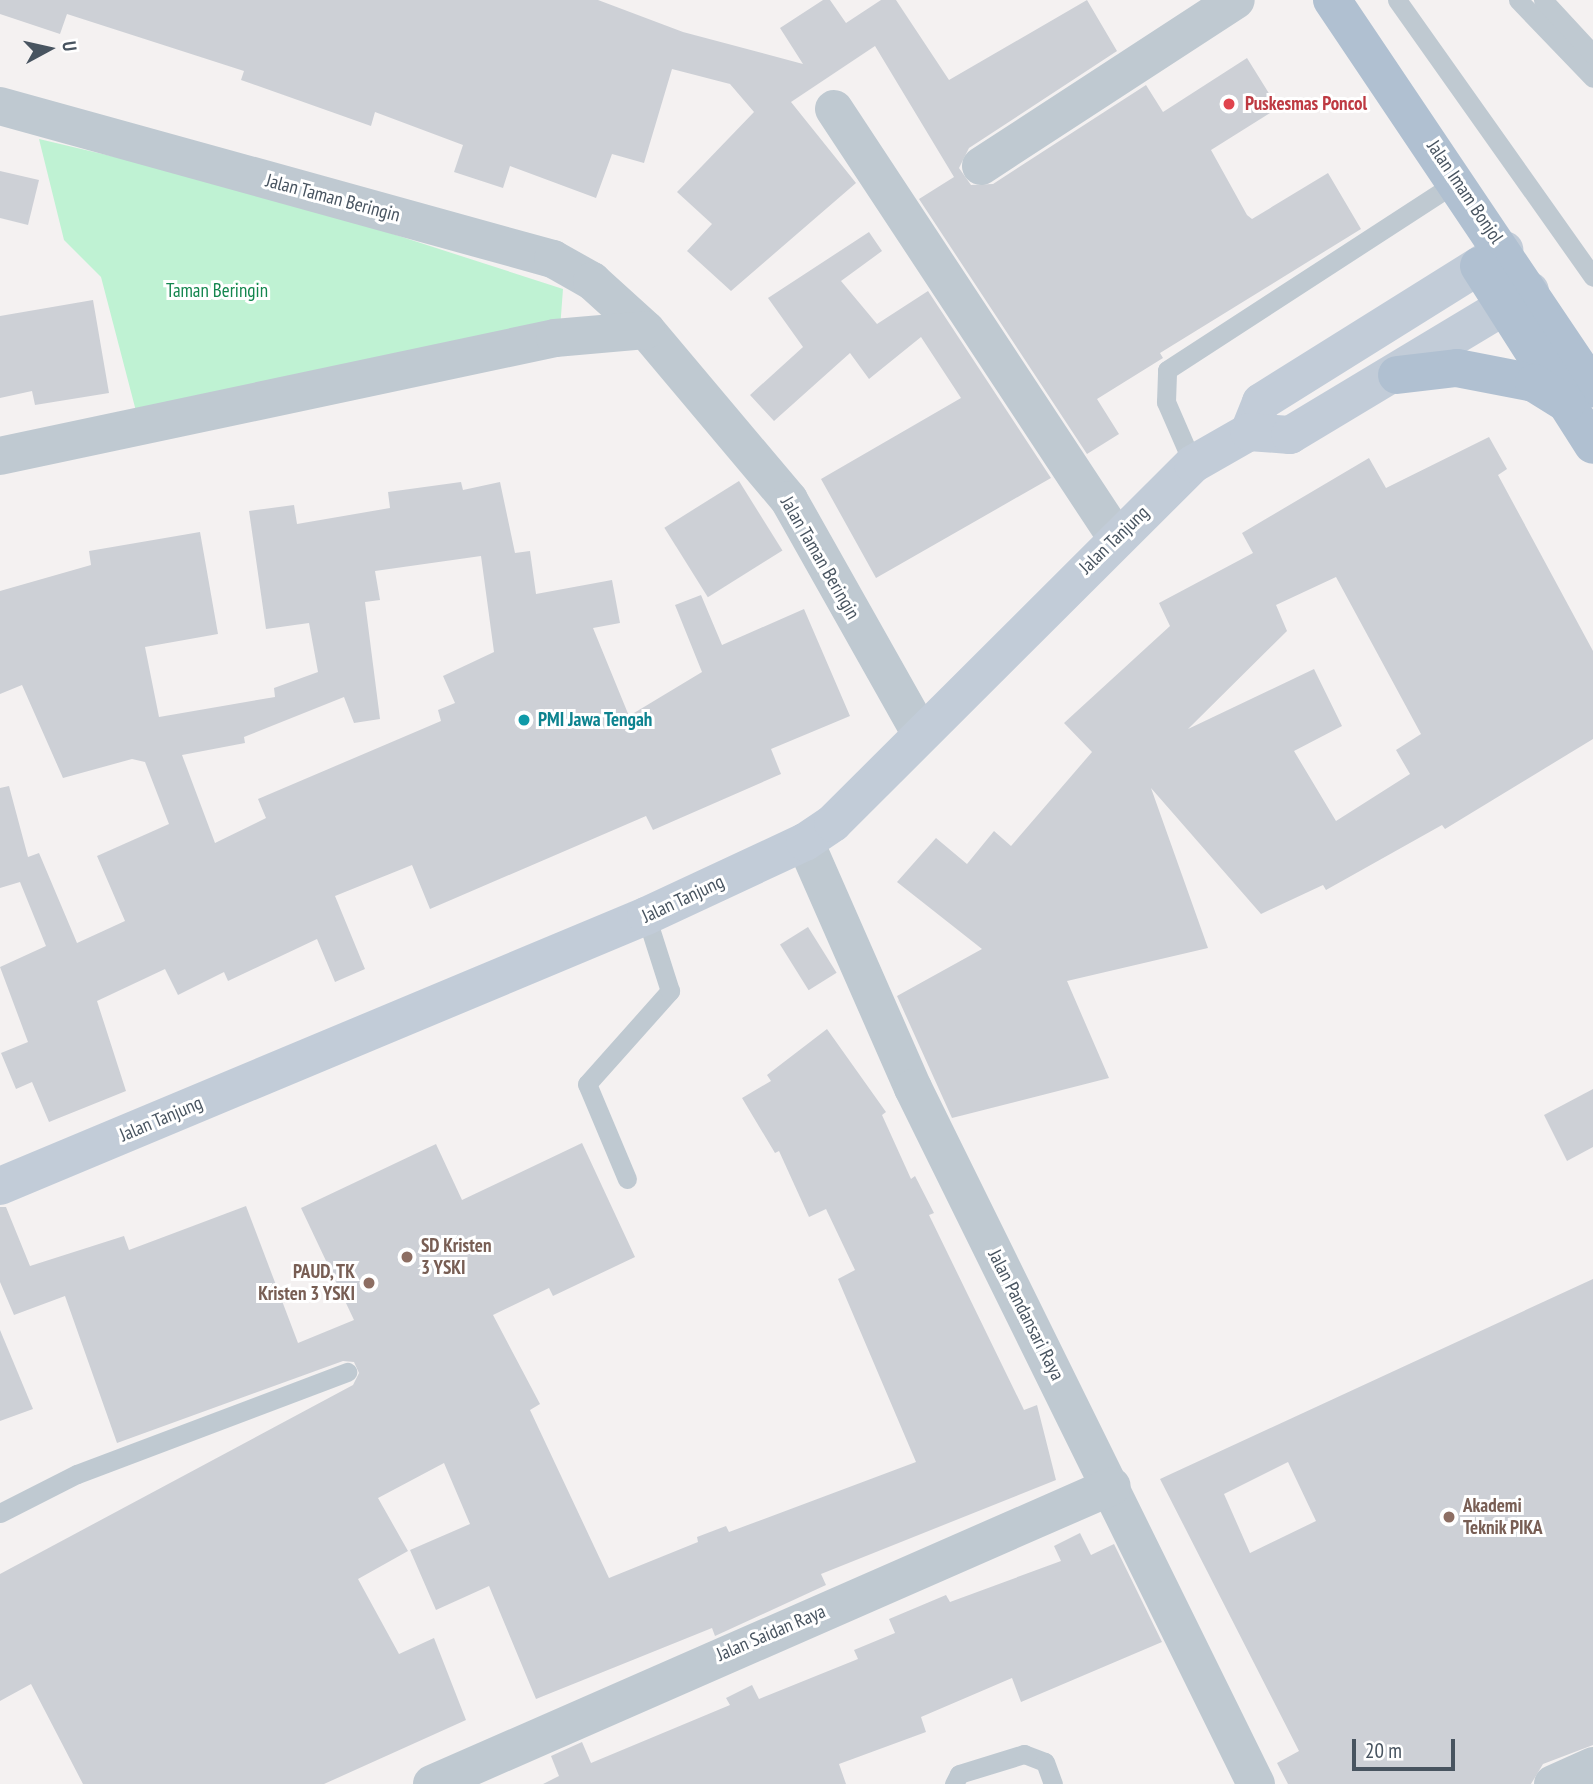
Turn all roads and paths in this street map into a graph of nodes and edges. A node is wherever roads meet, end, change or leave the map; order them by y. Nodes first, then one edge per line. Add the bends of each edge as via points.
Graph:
1 (1236, 0) edge
2 (1332, 0) edge
3 (1397, 0) edge
4 (1518, 0) edge
5 (1543, 0) edge
6 (1593, 54) edge
7 (1593, 78) edge
8 (0, 106) edge
9 (834, 108) dead end
10 (981, 166) dead end
11 (1458, 181) junction
12 (1491, 258) junction
13 (1593, 277) edge
14 (1518, 298) junction
15 (646, 330) junction
16 (1397, 375) junction
17 (1580, 396) edge
18 (1249, 432) junction
19 (1593, 445) edge
20 (0, 456) edge
21 (1193, 464) junction
22 (1116, 537) junction
23 (921, 734) junction
24 (805, 842) junction
25 (646, 916) junction
26 (627, 1179) dead end
27 (0, 1186) edge
28 (347, 1372) dead end
29 (1112, 1486) junction
30 (0, 1513) edge
31 (1593, 1766) edge
32 (432, 1784) edge
33 (954, 1784) edge
34 (1053, 1784) edge
35 (1256, 1784) edge
36 (1553, 1784) edge

1 - 10 street
2 - 11 main road, Jalan Imam Bonjol
3 - 13 lane
4 - 7 lane
5 - 6 lane
8 - 15 street, Jalan Taman Beringin via 554,258 592,281
9 - 22 street
11 - 12 main road, Jalan Imam Bonjol
11 - 21 lane via 1167,370 1166,402
12 - 14 main road, Jalan Imam Bonjol
12 - 18 main road via 1261,402
14 - 16 main road
14 - 17 main road, Jalan Imam Bonjol
15 - 20 street via 555,338
15 - 23 street, Jalan Taman Beringin via 789,500
16 - 17 main road via 1457,368
16 - 18 main road via 1290,435
17 - 19 main road, Jalan Imam Bonjol
18 - 21 main road, Jalan Tanjung
21 - 22 main road, Jalan Tanjung
22 - 23 main road, Jalan Tanjung
23 - 24 main road, Jalan Tanjung
24 - 25 main road, Jalan Tanjung
24 - 29 street, Jalan Pandansari Raya via 913,1088
25 - 26 lane via 670,991 587,1084
25 - 27 main road, Jalan Tanjung
28 - 30 lane via 77,1474
29 - 32 street, Jalan Saidan Raya
29 - 35 street, Jalan Pandansari Raya
31 - 36 street
33 - 34 lane via 959,1774 1024,1754 1045,1762

